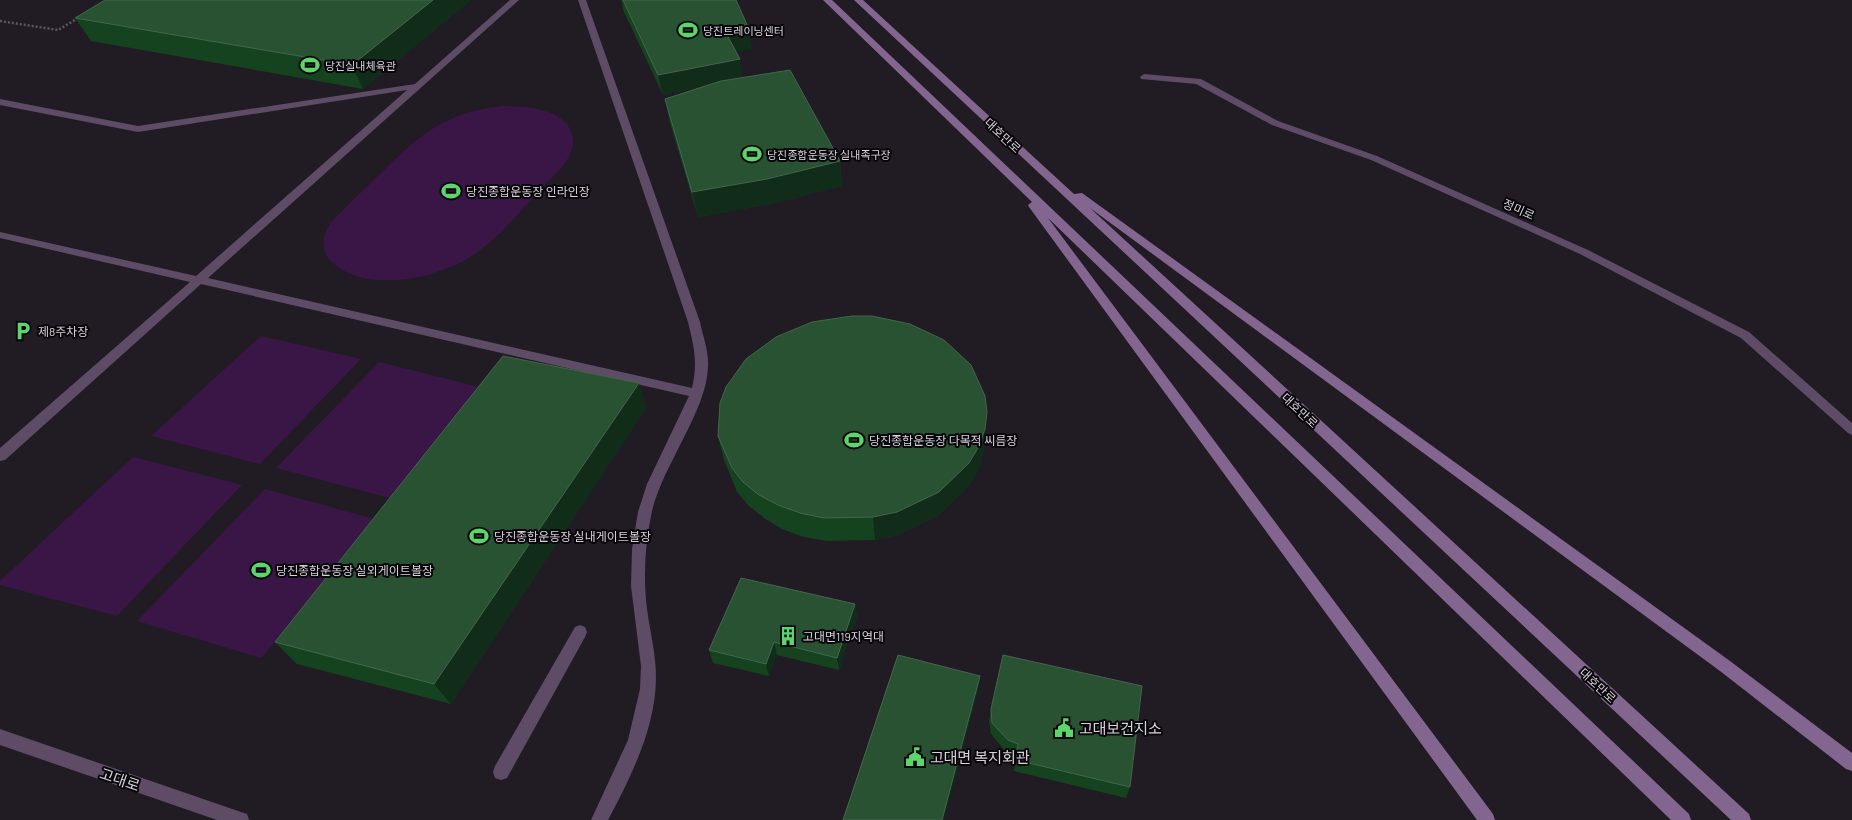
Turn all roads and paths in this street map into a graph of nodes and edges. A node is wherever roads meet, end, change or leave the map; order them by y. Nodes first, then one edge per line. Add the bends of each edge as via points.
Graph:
1 (515, 0) edge
2 (582, 0) edge
3 (827, 0) edge
4 (858, 0) edge
5 (83, 15) edge
6 (0, 21) edge
7 (1144, 78) dead end
8 (418, 86) junction
9 (0, 102) edge
10 (1030, 160) junction
11 (1012, 177) junction
12 (0, 235) edge
13 (198, 280) junction
14 (695, 393) junction
15 (1852, 430) edge
16 (0, 456) edge
17 (580, 632) dead end
18 (0, 737) edge
19 (1852, 763) edge
20 (500, 772) dead end
21 (241, 820) edge
22 (600, 820) edge
23 (1487, 820) edge
24 (1683, 820) edge
25 (1743, 820) edge

1 - 8 street
2 - 14 street via 694,322 702,369
3 - 11 main road, 대호만로
4 - 10 main road, 대호만로
5 - 6 path via 58,30
7 - 15 street, 정미로 via 1198,81 1275,123 1374,158 1584,252 1745,335
8 - 9 street via 138,129
8 - 13 street
10 - 19 main road via 1725,666
10 - 25 main road, 대호만로
11 - 23 main road
11 - 24 main road, 대호만로
12 - 13 street
13 - 14 street
13 - 16 street
14 - 22 street via 657,473 648,500 641,536 639,573 648,688 631,755
17 - 20 street
18 - 21 street, 고대로

